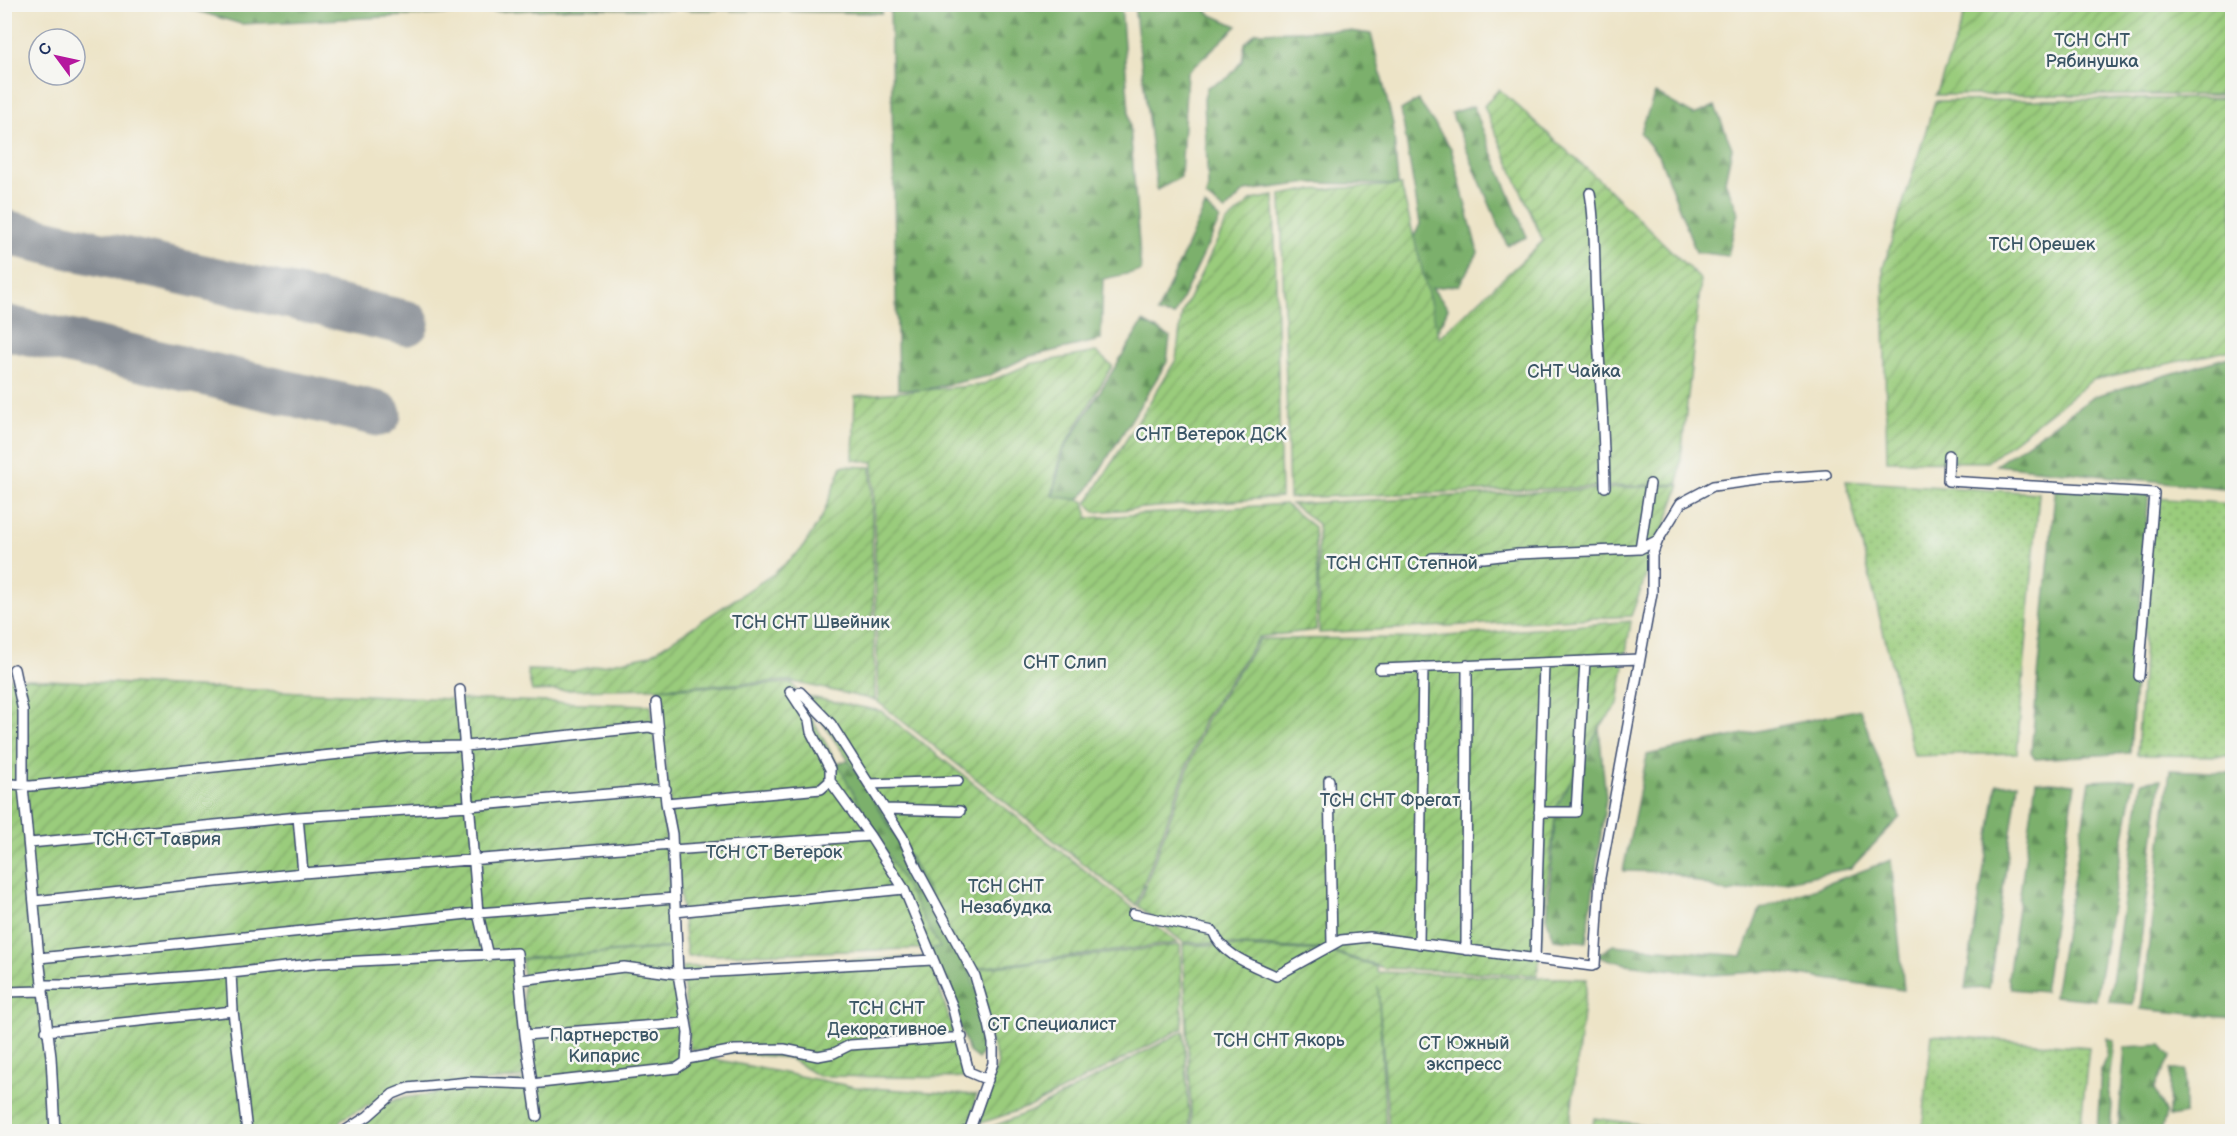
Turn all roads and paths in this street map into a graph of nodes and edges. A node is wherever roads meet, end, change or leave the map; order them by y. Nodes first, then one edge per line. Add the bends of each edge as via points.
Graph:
1 (1590, 193) dead end
2 (1949, 455) dead end
3 (1826, 475) dead end
4 (1650, 484) dead end
5 (1605, 487) dead end
6 (1658, 540) junction
7 (1640, 549) junction
8 (1432, 558) dead end
9 (1640, 659) junction
10 (1585, 661) junction
11 (1544, 663) junction
12 (1467, 665) junction
13 (1424, 667) junction
14 (14, 669) dead end
15 (1380, 669) dead end
16 (2139, 676) dead end
17 (460, 690) dead end
18 (790, 691) dead end
19 (800, 692) dead end
20 (656, 703) dead end
21 (659, 730) junction
22 (466, 746) junction
23 (1329, 780) dead end
24 (831, 781) junction
25 (958, 781) dead end
26 (4, 783) edge
27 (869, 784) junction
28 (23, 786) junction
29 (666, 789) junction
30 (666, 804) junction
31 (469, 806) junction
32 (885, 809) junction
33 (960, 811) dead end
34 (1539, 812) junction
35 (298, 817) junction
36 (870, 836) junction
37 (30, 843) junction
38 (672, 847) junction
39 (474, 859) junction
40 (303, 873) junction
41 (903, 888) junction
42 (675, 898) junction
43 (34, 901) junction
44 (675, 912) junction
45 (478, 913) junction
46 (1133, 914) dead end
47 (1419, 944) junction
48 (1332, 945) junction
49 (1466, 950) junction
50 (488, 956) junction
51 (39, 958) junction
52 (1535, 959) junction
53 (933, 960) junction
54 (231, 973) junction
55 (678, 974) junction
56 (520, 980) junction
57 (43, 988) junction
58 (4, 992) edge
59 (233, 1011) junction
60 (684, 1023) junction
61 (46, 1031) junction
62 (525, 1035) junction
63 (962, 1037) junction
64 (687, 1059) junction
65 (988, 1080) junction
66 (531, 1084) junction
67 (537, 1116) dead end
68 (55, 1131) edge
69 (247, 1131) edge
70 (343, 1131) edge
71 (964, 1131) edge

1 - 5 street
2 - 16 street via 1948,481 2154,493
3 - 6 street via 1713,486 1681,503
4 - 7 street
6 - 7 street
6 - 9 street via 1652,555 1652,593
7 - 8 street
9 - 10 street
9 - 52 street via 1600,878 1593,965
10 - 11 street
10 - 34 street via 1576,812
11 - 12 street
11 - 34 street
12 - 13 street
12 - 49 street
13 - 15 street
13 - 47 street
14 - 28 street via 24,718
17 - 22 street
18 - 24 street via 809,720 830,769
19 - 27 street via 831,724
20 - 21 street
21 - 22 street via 649,727
21 - 29 street
22 - 28 street via 408,747
22 - 31 street
23 - 48 street
24 - 30 street via 821,789
24 - 36 street
25 - 27 street
26 - 28 street
27 - 32 street
28 - 37 street
29 - 30 street
29 - 31 street
30 - 38 street
31 - 35 street
31 - 39 street
32 - 33 street
32 - 65 street via 975,976 993,1043
34 - 52 street
35 - 37 street
35 - 40 street
36 - 38 street
36 - 41 street
37 - 43 street
38 - 39 street
38 - 42 street
39 - 40 street
39 - 45 street
40 - 43 street
41 - 44 street
41 - 53 street
42 - 44 street
42 - 45 street
43 - 51 street
44 - 55 street
45 - 50 street
45 - 51 street
46 - 48 street via 1213,931 1217,942 1233,955 1276,976
47 - 48 street via 1370,937 1341,940
47 - 49 street
49 - 52 street
50 - 54 street via 320,963
50 - 56 street via 517,953
51 - 57 street
53 - 55 street
53 - 63 street
54 - 57 street
54 - 59 street
55 - 56 street via 624,967
55 - 60 street
56 - 62 street
57 - 58 street
57 - 61 street
59 - 61 street
59 - 69 street
60 - 62 street
60 - 64 street via 688,1033
61 - 68 street
62 - 66 street
63 - 64 street via 850,1045 818,1056 784,1049 735,1050
63 - 65 street via 969,1072
64 - 66 street via 677,1068
65 - 71 street via 970,1130
66 - 67 street
66 - 70 street via 468,1082 408,1088 393,1094

